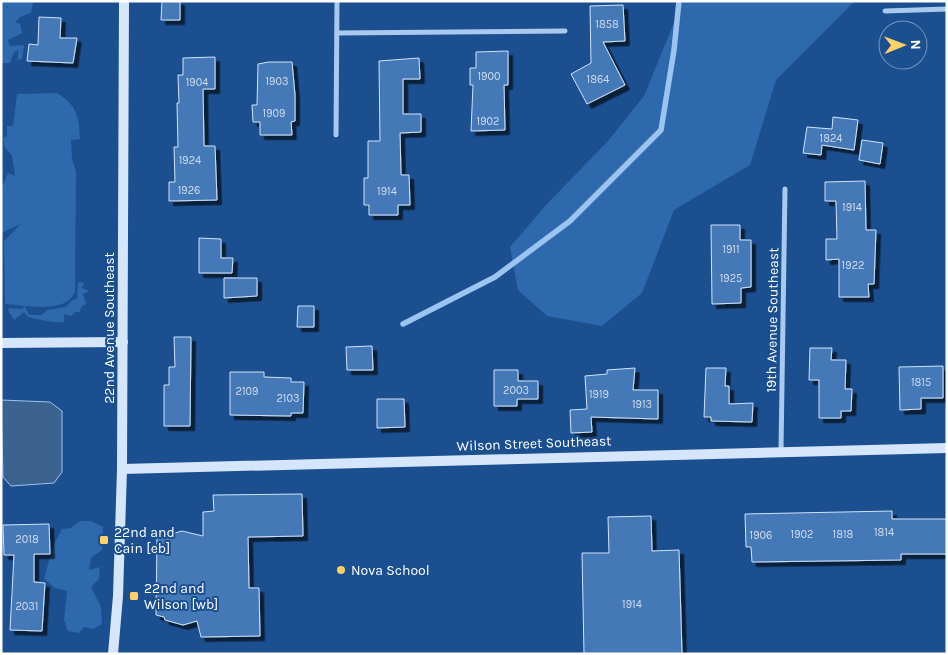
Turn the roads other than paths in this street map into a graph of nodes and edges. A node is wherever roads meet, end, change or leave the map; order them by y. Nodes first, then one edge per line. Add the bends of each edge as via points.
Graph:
1 (124, 1) edge
2 (337, 1) edge
3 (947, 9) edge
4 (885, 11) dead end
5 (565, 30) dead end
6 (337, 33) junction
7 (336, 135) dead end
8 (785, 189) dead end
9 (123, 342) junction
10 (1, 343) edge
11 (947, 448) edge
12 (781, 450) junction
13 (122, 469) junction
14 (113, 654) edge

1 - 9 street, 22nd Avenue Southeast
2 - 6 street
3 - 4 street
5 - 6 street
6 - 7 street
8 - 12 street, 19th Avenue Southeast
9 - 10 street
9 - 13 street, 22nd Avenue Southeast
11 - 12 street, Wilson Street Southeast
12 - 13 street, Wilson Street Southeast
13 - 14 street, 22nd Avenue Southeast

